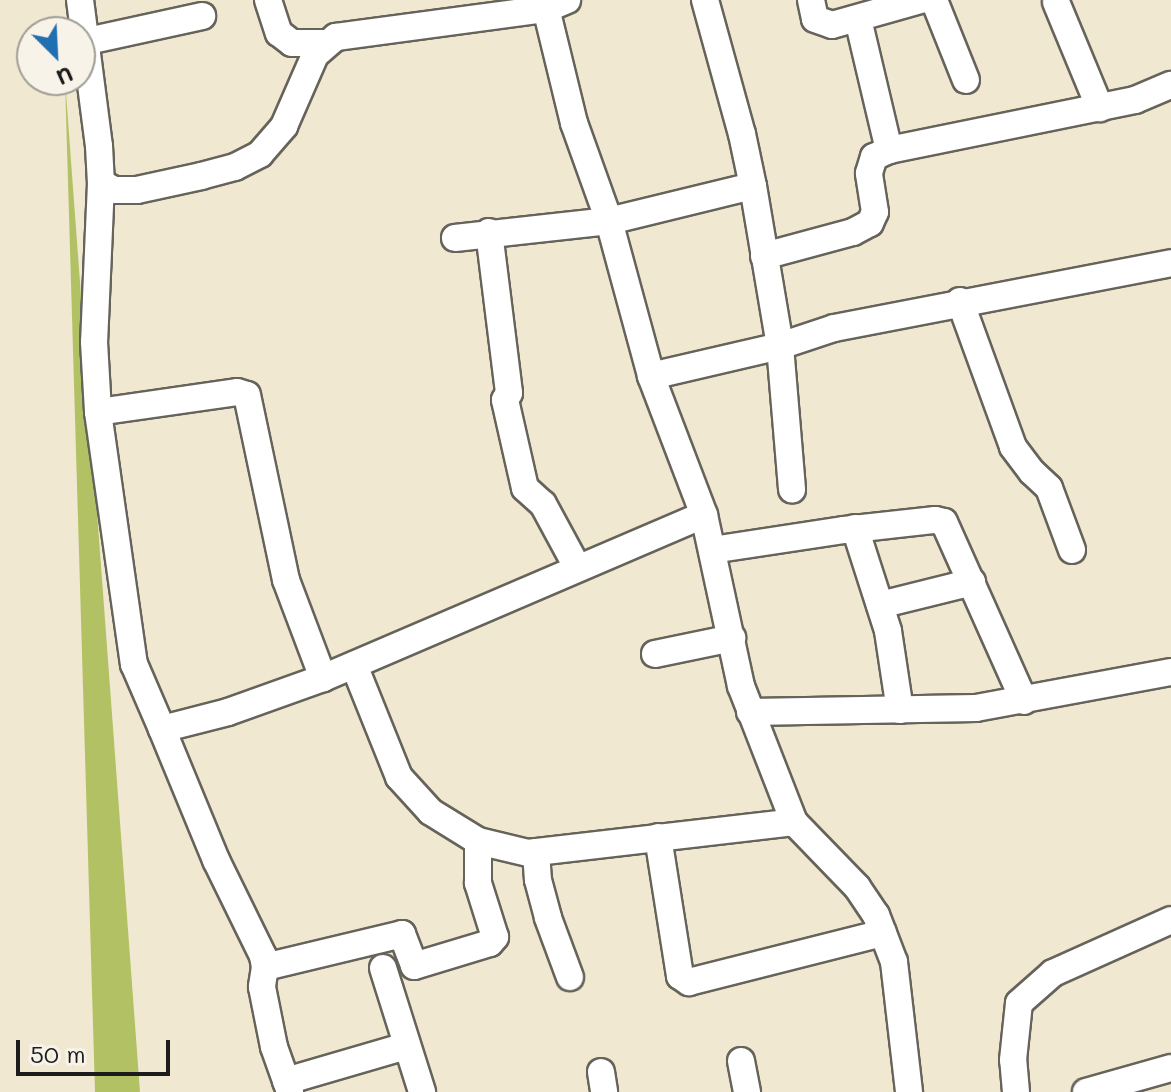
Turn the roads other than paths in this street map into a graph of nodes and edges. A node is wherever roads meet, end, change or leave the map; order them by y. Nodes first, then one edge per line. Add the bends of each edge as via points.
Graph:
1 (268, 0) edge
2 (705, 0) edge
3 (811, 0) edge
4 (921, 0) edge
5 (934, 0) edge
6 (1056, 2) edge
7 (552, 3) edge
8 (202, 16) dead end
9 (858, 19) junction
10 (96, 39) edge
11 (326, 43) junction
12 (966, 80) dead end
13 (1171, 85) edge
14 (91, 96) edge
15 (1100, 108) junction
16 (889, 150) junction
17 (101, 183) junction
18 (753, 186) junction
19 (609, 221) junction
20 (489, 232) junction
21 (455, 238) dead end
22 (764, 256) junction
23 (1171, 263) edge
24 (960, 301) junction
25 (780, 346) junction
26 (651, 376) junction
27 (98, 412) junction
28 (792, 489) dead end
29 (704, 515) junction
30 (855, 528) junction
31 (712, 550) junction
32 (1072, 550) dead end
33 (577, 567) junction
34 (972, 582) junction
35 (880, 605) junction
36 (732, 638) junction
37 (655, 654) dead end
38 (354, 665) junction
39 (1171, 672) edge
40 (323, 678) junction
41 (1024, 701) junction
42 (900, 710) junction
43 (750, 712) junction
44 (162, 729) junction
45 (794, 822) junction
46 (658, 837) junction
47 (478, 841) junction
48 (536, 852) junction
49 (1171, 920) edge
50 (883, 933) junction
51 (265, 967) junction
52 (383, 968) dead end
53 (570, 977) dead end
54 (406, 1046) junction
55 (741, 1061) dead end
56 (1171, 1068) edge
57 (288, 1087) edge
58 (422, 1092) edge
59 (747, 1092) edge
60 (909, 1092) edge
61 (1016, 1092) edge
62 (1086, 1092) edge

1 - 11 street via 279,33 292,43
2 - 18 street
3 - 9 street via 815,19 822,23
4 - 9 street
5 - 12 street
6 - 15 street
7 - 11 street via 353,34
7 - 19 street via 574,123
8 - 10 street
9 - 16 street
11 - 17 street via 315,55 284,126 260,154 235,167 137,190 114,190
13 - 15 street
14 - 17 street
15 - 16 street
16 - 22 street via 874,157 869,173 875,212 870,223
17 - 27 street via 94,342
18 - 19 street
18 - 22 street
19 - 20 street
19 - 26 street
20 - 21 street
20 - 33 street via 509,393 505,400 525,488 543,504
22 - 25 street
23 - 24 street
24 - 25 street via 834,328
24 - 32 street via 1013,447 1049,488
25 - 26 street
25 - 28 street
26 - 29 street
27 - 40 street via 237,392 247,395 286,580
27 - 44 street via 134,664
29 - 31 street
29 - 33 street
30 - 31 street
30 - 34 street via 944,522
30 - 35 street
31 - 36 street
33 - 38 street
34 - 35 street
34 - 41 street
35 - 42 street
36 - 37 street
36 - 43 street
38 - 40 street
38 - 47 street via 399,777 431,812
39 - 41 street
40 - 44 street
41 - 42 street
42 - 43 street
43 - 45 street
44 - 51 street
45 - 46 street
45 - 50 street via 857,887
46 - 48 street
46 - 50 street via 680,976 689,982
47 - 48 street
47 - 51 street via 478,883 494,941 414,966 402,934
48 - 53 street via 548,918
49 - 61 street via 1053,973 1019,1003 1013,1060
50 - 60 street via 894,962
51 - 57 street via 262,987
52 - 54 street
54 - 57 street
54 - 58 street
55 - 59 street
56 - 62 street

